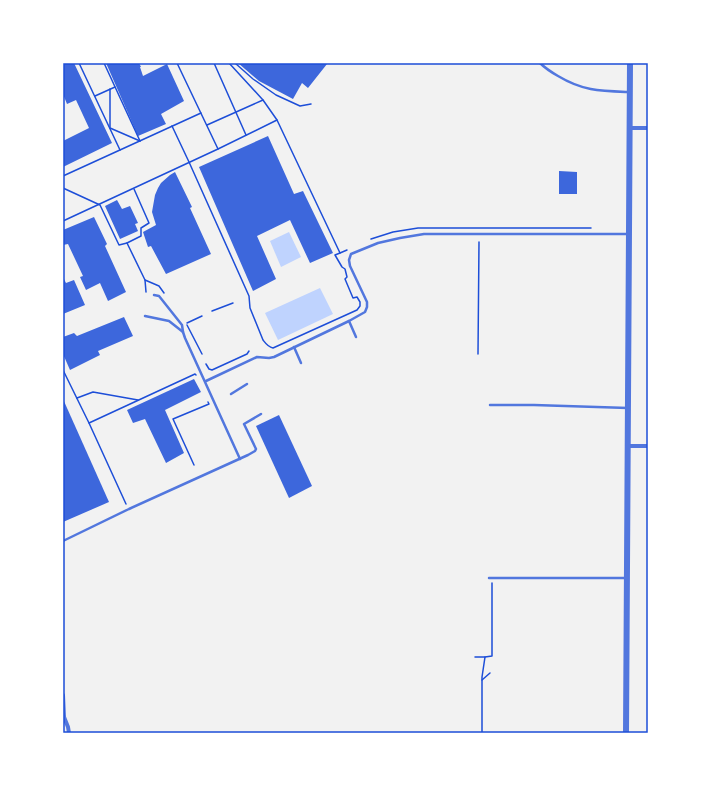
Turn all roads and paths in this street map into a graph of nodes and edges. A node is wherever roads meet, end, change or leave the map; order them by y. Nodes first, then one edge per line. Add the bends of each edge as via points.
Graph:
1 (79, 63) edge
2 (104, 63) edge
3 (177, 63) edge
4 (214, 63) edge
5 (228, 63) edge
6 (236, 63) edge
7 (540, 63) edge
8 (630, 63) edge
9 (115, 87) junction
10 (110, 89) junction
11 (630, 92) junction
12 (95, 96) junction
13 (263, 100) junction
14 (311, 104) dead end
15 (236, 111) junction
16 (201, 113) junction
17 (277, 120) junction
18 (207, 125) junction
19 (172, 126) junction
20 (110, 128) junction
21 (629, 128) junction
22 (648, 128) edge
23 (246, 135) junction
24 (140, 142) junction
25 (218, 149) junction
26 (120, 150) junction
27 (189, 162) junction
28 (63, 176) edge
29 (63, 188) edge
30 (134, 189) junction
31 (100, 205) junction
32 (63, 221) edge
33 (594, 228) dead end
34 (629, 234) junction
35 (367, 241) dead end
36 (479, 242) dead end
37 (127, 243) junction
38 (347, 250) dead end
39 (340, 252) junction
40 (145, 280) junction
41 (146, 292) dead end
42 (164, 293) dead end
43 (154, 296) dead end
44 (232, 303) dead end
45 (212, 311) dead end
46 (145, 316) dead end
47 (202, 316) dead end
48 (350, 321) junction
49 (183, 332) junction
50 (356, 337) dead end
51 (294, 347) junction
52 (249, 351) dead end
53 (202, 354) dead end
54 (478, 354) dead end
55 (301, 363) dead end
56 (206, 364) dead end
57 (63, 370) edge
58 (198, 380) dead end
59 (206, 381) junction
60 (247, 384) dead end
61 (231, 394) dead end
62 (77, 398) junction
63 (206, 398) dead end
64 (139, 400) junction
65 (490, 405) dead end
66 (628, 408) junction
67 (261, 414) dead end
68 (89, 423) junction
69 (627, 446) junction
70 (648, 446) edge
71 (240, 459) junction
72 (194, 465) dead end
73 (129, 509) junction
74 (63, 541) edge
75 (489, 578) dead end
76 (492, 578) junction
77 (627, 578) junction
78 (475, 657) dead end
79 (485, 657) junction
80 (490, 673) dead end
81 (482, 680) junction
82 (63, 695) edge
83 (63, 718) edge
84 (69, 733) edge
85 (482, 733) edge
86 (626, 733) edge

1 - 12 path
2 - 9 path
3 - 16 path
4 - 15 path
5 - 13 path
6 - 14 path via 276,95 300,106
7 - 11 lane via 569,83 582,88
8 - 11 street
9 - 10 path
9 - 24 path
10 - 12 path
10 - 20 path
11 - 21 street
12 - 20 path
13 - 15 path
13 - 17 path
15 - 18 path
15 - 23 path
16 - 18 path
16 - 19 path
17 - 23 path
17 - 39 path
18 - 25 path
19 - 24 path
19 - 27 path
20 - 24 path
20 - 26 path
21 - 22 street
21 - 34 street
23 - 25 path
24 - 26 path
25 - 27 path
26 - 28 path
27 - 30 path
27 - 39 path via 249,296 250,308 269,348 357,310 360,306 357,297 353,298 345,278 345,269 335,256
29 - 31 path
30 - 31 path
30 - 37 path via 149,223 141,228 141,236
31 - 32 path
31 - 37 path via 119,245
33 - 35 path via 418,228 393,232
34 - 48 lane via 424,234 378,243 351,254 350,266 367,307 365,312
34 - 66 street
36 - 54 path
37 - 40 path
38 - 39 path
40 - 41 path
40 - 42 path via 159,286
43 - 49 lane via 159,296 178,319
44 - 45 path
46 - 49 lane via 169,321
47 - 53 path via 187,323
48 - 50 lane
48 - 51 lane
49 - 59 lane
51 - 55 lane
51 - 59 lane via 274,357 257,357
52 - 56 path via 212,370
57 - 62 path
58 - 64 path via 196,374
59 - 71 lane
60 - 61 lane
62 - 64 path via 93,392
62 - 68 path
63 - 72 path via 209,404 173,419
64 - 68 path
65 - 66 lane
66 - 69 street
67 - 71 lane via 244,424 256,449
68 - 73 path
69 - 70 street
69 - 77 street
71 - 73 lane
73 - 74 lane
75 - 76 lane
76 - 77 lane
76 - 79 path via 492,656
77 - 86 street
78 - 79 path
79 - 81 path
80 - 81 path
81 - 85 path
82 - 83 street
83 - 84 street

